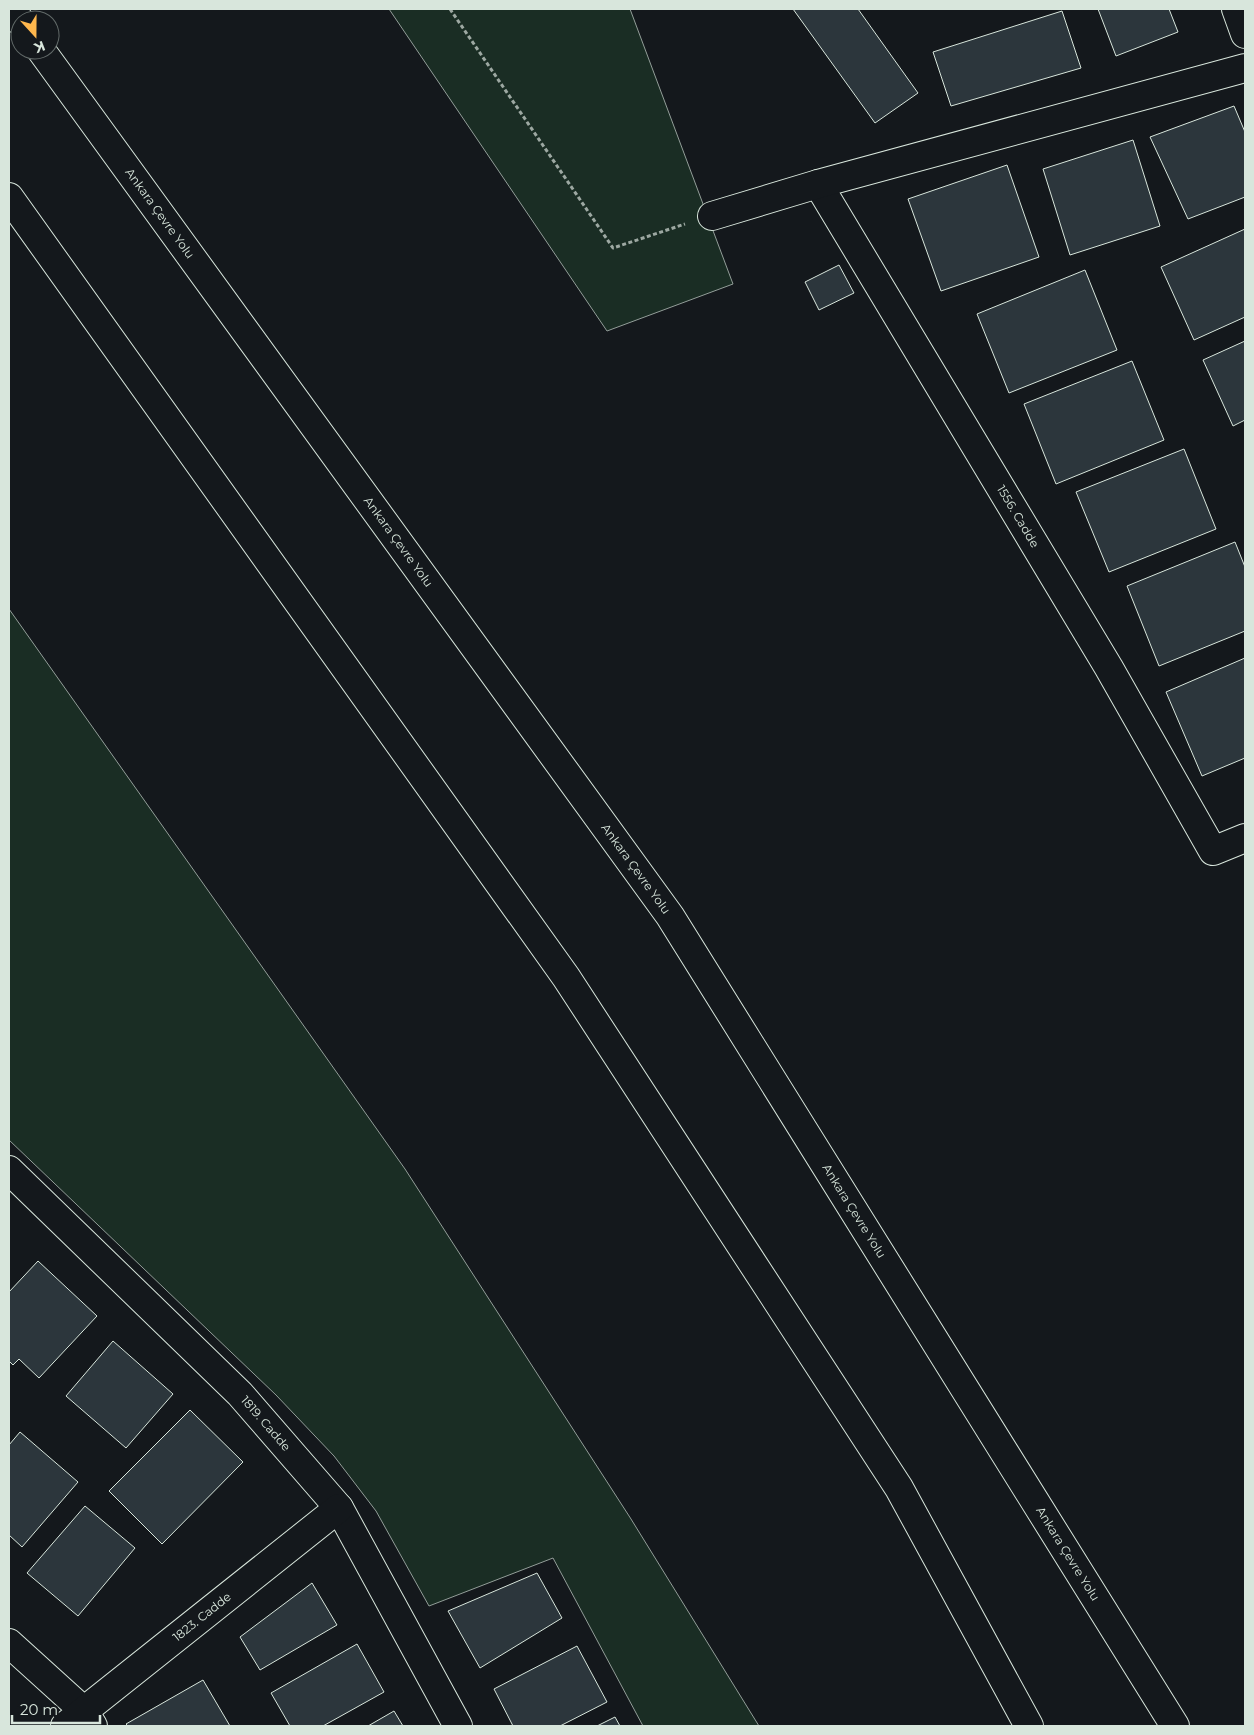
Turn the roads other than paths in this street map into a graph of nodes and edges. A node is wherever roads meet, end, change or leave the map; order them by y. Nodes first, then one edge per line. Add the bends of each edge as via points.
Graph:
1 (1236, 9) edge
2 (1245, 34) edge
3 (48, 60) edge
4 (1245, 68) edge
5 (818, 184) junction
6 (9, 197) edge
7 (712, 216) road end
8 (1245, 838) edge
9 (9, 1170) edge
10 (339, 1508) junction
11 (9, 1643) edge
12 (81, 1721) edge
13 (458, 1726) edge
14 (1029, 1726) edge
15 (1175, 1726) edge

1 - 2 main road
3 - 15 main road, Ankara Çevre Yolu via 670,916
4 - 5 main road
5 - 7 main road
5 - 8 main road, 1556. Cadde via 1109,668 1213,851
6 - 14 main road via 566,977 899,1488
9 - 10 main road, 1819. Cadde via 240,1394
10 - 12 main road, 1823. Cadde
10 - 13 main road, 1819. Cadde
11 - 12 main road

